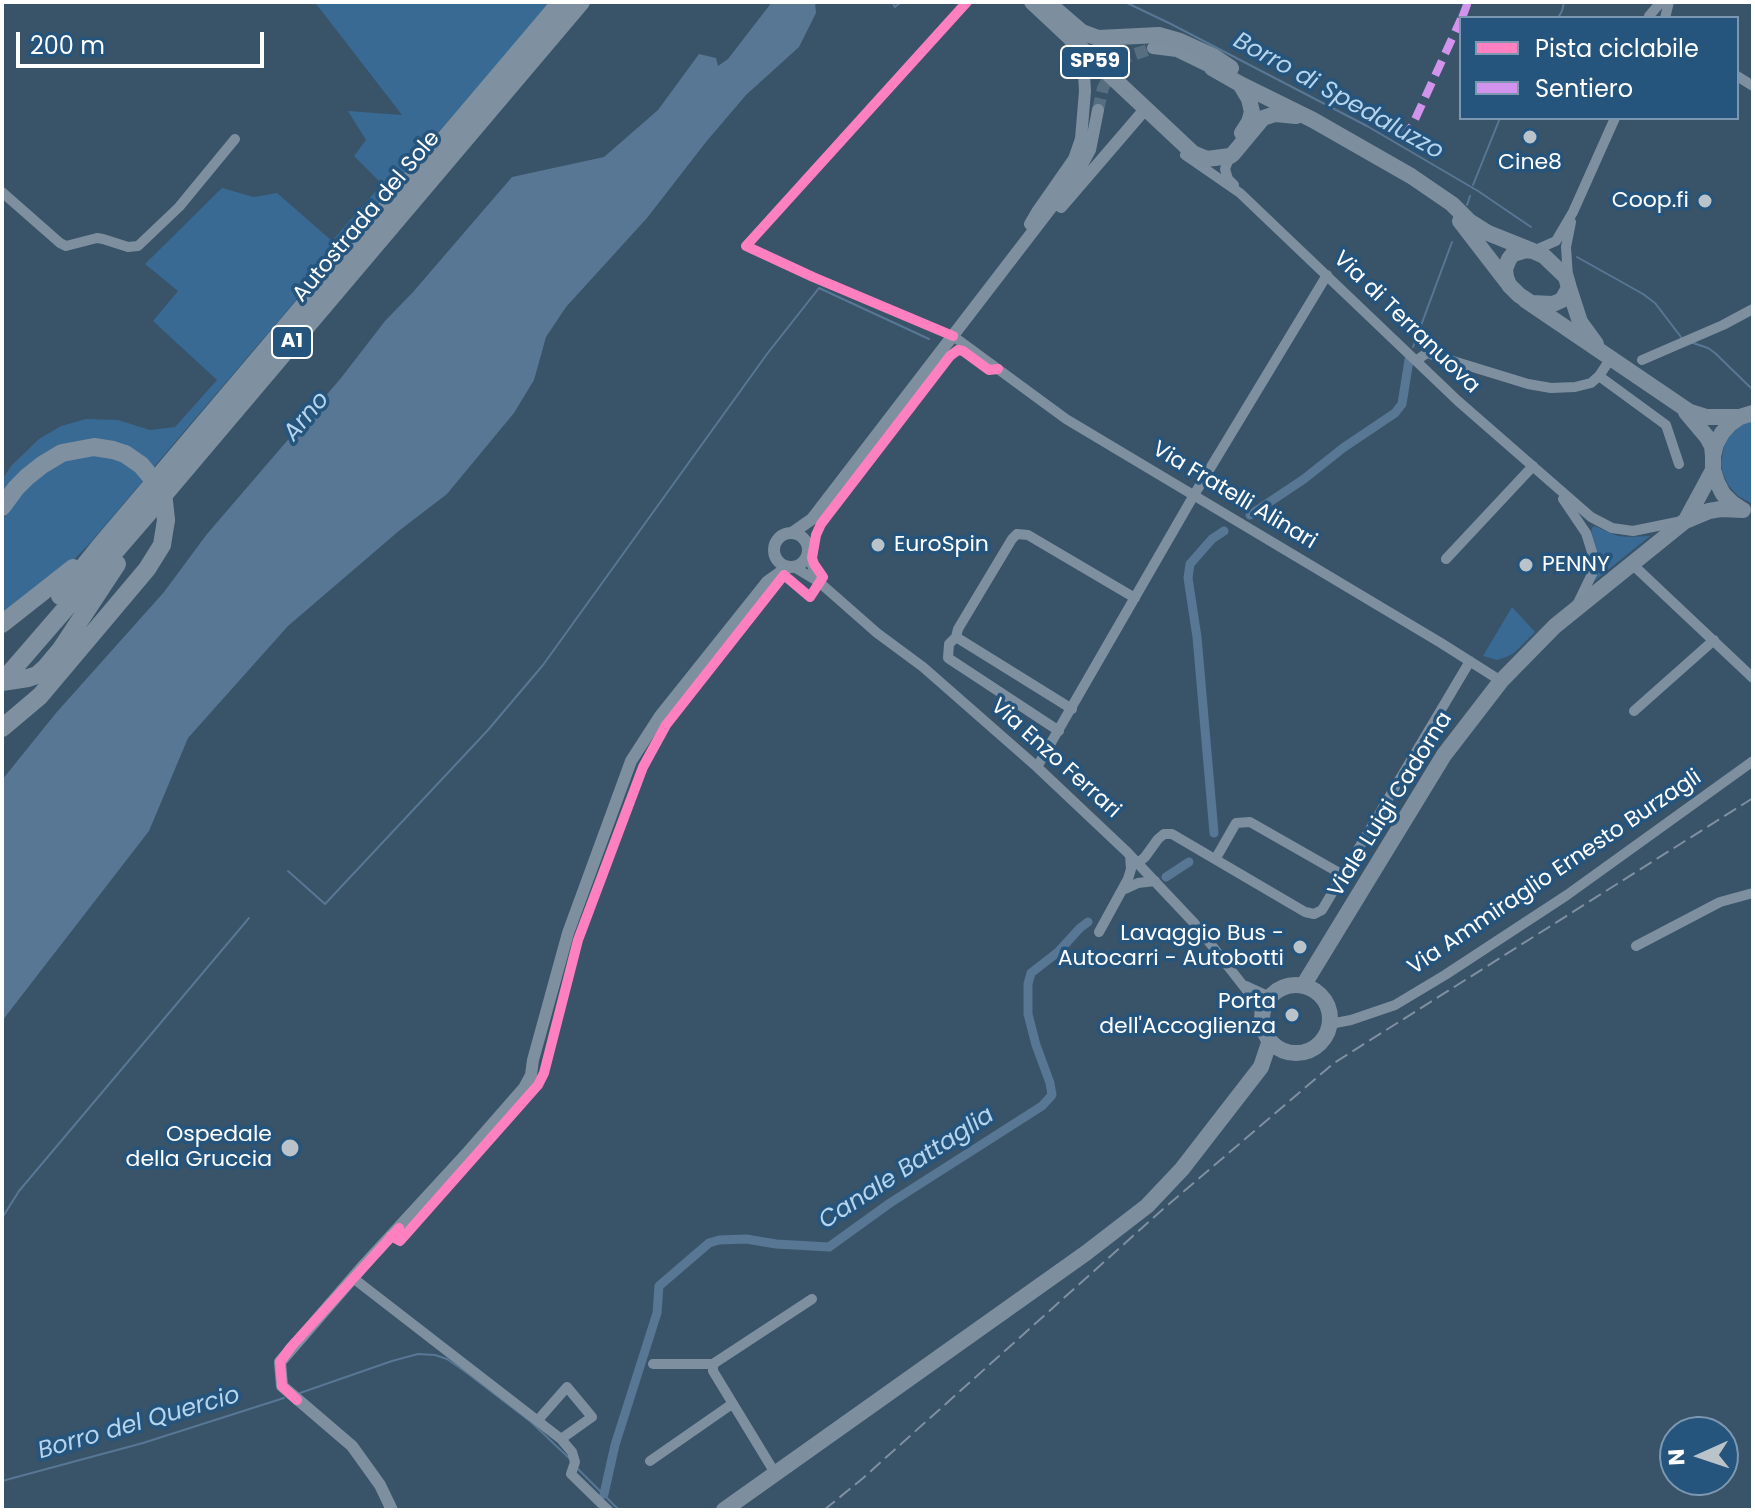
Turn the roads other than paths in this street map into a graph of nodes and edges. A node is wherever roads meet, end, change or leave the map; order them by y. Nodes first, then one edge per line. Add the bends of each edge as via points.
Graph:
1 (561, 2) edge
2 (581, 2) edge
3 (1032, 2) edge
4 (1039, 2) edge
5 (1047, 2) edge
6 (1069, 37) junction
7 (1153, 48) tunnel mouth
8 (1092, 59) junction
9 (1212, 68) joint
10 (1248, 87) junction
11 (1098, 110) tunnel mouth
12 (1141, 114) junction
13 (1313, 120) junction
14 (1614, 120) edge
15 (235, 139) dead end
16 (1230, 156) junction
17 (1429, 187) junction
18 (2, 192) edge
19 (1240, 193) junction
20 (1573, 212) junction
21 (1560, 233) junction
22 (1508, 240) junction
23 (1533, 251) junction
24 (1016, 252) junction
25 (1327, 275) junction
26 (1509, 285) junction
27 (1568, 286) junction
28 (1525, 300) junction
29 (1753, 309) edge
30 (953, 336) junction
31 (1607, 355) junction
32 (1417, 360) junction
33 (1642, 360) dead end
34 (1599, 376) junction
35 (1676, 403) junction
36 (1747, 415) edge
37 (1713, 463) junction
38 (1679, 464) dead end
39 (1533, 466) junction
40 (1546, 479) junction
41 (1194, 495) junction
42 (156, 504) junction
43 (2, 507) edge
44 (1748, 511) edge
45 (812, 519) junction
46 (1685, 521) junction
47 (792, 533) junction
48 (100, 546) junction
49 (807, 549) junction
50 (775, 557) junction
51 (1446, 559) dead end
52 (1631, 563) junction
53 (791, 567) junction
54 (767, 582) junction
55 (819, 582) junction
56 (1135, 598) junction
57 (1572, 612) junction
58 (2, 624) edge
59 (956, 637) junction
60 (1714, 640) junction
61 (1470, 661) junction
62 (2, 664) edge
63 (1753, 678) edge
64 (1501, 681) junction
65 (2, 682) edge
66 (1072, 709) junction
67 (1634, 711) dead end
68 (2, 728) edge
69 (1059, 731) junction
70 (1753, 761) edge
71 (1037, 767) junction
72 (1216, 858) junction
73 (1134, 859) junction
74 (1343, 875) junction
75 (1155, 881) junction
76 (1123, 891) junction
77 (1753, 893) edge
78 (1099, 932) dead end
79 (1636, 946) dead end
80 (1321, 959) junction
81 (1244, 986) junction
82 (1303, 986) junction
83 (1319, 994) junction
84 (1267, 1004) junction
85 (1330, 1024) junction
86 (1270, 1040) junction
87 (1285, 1051) junction
88 (1261, 1067) junction
89 (353, 1278) junction
90 (812, 1299) dead end
91 (653, 1364) dead end
92 (713, 1364) junction
93 (732, 1404) junction
94 (538, 1420) junction
95 (561, 1439) junction
96 (650, 1461) dead end
97 (775, 1473) junction
98 (392, 1510) edge
99 (608, 1510) edge
100 (724, 1510) edge

1 - 48 highway, Autostrada del Sole / A1
2 - 42 highway, Autostrada del Sole / A1
3 - 6 main road, SP59
4 - 10 main road via 1207,149 1226,147 1249,122
5 - 10 main road via 1082,32 1098,38 1159,35 1180,41 1247,78
6 - 8 main road, SP59
6 - 24 street via 1084,74 1081,139
7 - 9 street via 1177,51
8 - 12 street, Via di Terranuova
8 - 16 main road, SP59 via 1193,153 1207,159
9 - 10 main road
10 - 13 main road
11 - 24 street via 1090,150 1077,174
12 - 19 street, Via di Terranuova via 1191,160
12 - 24 street
13 - 16 main road via 1287,114 1263,118
13 - 17 main road
14 - 20 street
15 - 18 street via 179,207 138,246 97,238 66,246
16 - 19 street, Via di Terranuova via 1225,169
17 - 22 main road via 1469,221
17 - 26 main road
19 - 25 street, Via di Terranuova
20 - 21 street
20 - 27 street via 1566,247
21 - 22 street via 1533,243
21 - 23 street via 1556,241
22 - 23 main road
23 - 26 main road via 1517,252 1509,259
23 - 27 main road via 1556,266
24 - 30 street
25 - 32 street, Via di Terranuova
25 - 41 street
26 - 28 main road
27 - 28 main road via 1562,300 1553,304
27 - 31 main road via 1580,322
28 - 31 main road
29 - 33 street
30 - 41 street, Via Fratelli Alinari via 1066,419
30 - 45 street
31 - 34 street
31 - 35 main road
32 - 34 street via 1427,353 1551,388 1591,383
32 - 39 street, Via di Terranuova
34 - 38 street via 1666,425
35 - 36 main road via 1706,417
35 - 37 main road via 1707,437
36 - 37 main road, Viale Luigi Cadorna via 1722,433
37 - 44 main road via 1723,494
37 - 46 main road, Viale Luigi Cadorna
39 - 40 street, Via di Terranuova
39 - 51 street
40 - 46 street, Via di Terranuova via 1612,528 1633,531
40 - 57 street, Via di Terranuova via 1586,533 1592,552 1592,574
41 - 56 street
41 - 61 street, Via Fratelli Alinari
42 - 65 highway, Autostrada del Sole / A1
42 - 65 highway via 50,663 33,677
43 - 68 highway, bridge via 42,465 62,453 94,447 125,454 141,465 156,483 166,520 162,545 147,569 40,696
44 - 46 main road, Viale Luigi Cadorna via 1721,509
45 - 47 street
45 - 49 street
46 - 52 main road, Viale Luigi Cadorna
47 - 49 street via 801,536
47 - 50 street via 778,538
48 - 58 highway
48 - 62 highway, Autostrada del Sole / A1
49 - 53 street via 803,562
49 - 55 street
50 - 53 street
50 - 54 street
52 - 57 main road, Viale Luigi Cadorna
52 - 60 street
53 - 54 street
53 - 55 street, Via Enzo Ferrari
54 - 89 street via 660,716 631,761 568,933 524,1088
55 - 71 street, Via Enzo Ferrari
56 - 59 street via 1028,535 1017,534
56 - 66 street
57 - 64 main road, Viale Luigi Cadorna
59 - 66 street
59 - 69 street via 949,644 948,658
60 - 63 street
60 - 67 street
61 - 64 street, Via Fratelli Alinari
61 - 74 street
64 - 80 main road, Viale Luigi Cadorna via 1444,755
66 - 69 street
69 - 71 street
70 - 85 street, Via Ammiraglio Ernesto Burzagli via 1445,975 1395,1005
71 - 73 street, Via Enzo Ferrari
72 - 73 street via 1164,834 1145,857
72 - 74 street via 1236,823 1245,821
72 - 74 street via 1314,914 1322,910
73 - 75 street, Via Enzo Ferrari
73 - 76 street
75 - 76 street
75 - 81 street, Via Enzo Ferrari
76 - 78 street
77 - 79 street via 1720,902
80 - 82 main road, Viale Luigi Cadorna
80 - 83 main road, Viale Luigi Cadorna
81 - 84 street
81 - 84 street, Via Enzo Ferrari
82 - 83 main road
82 - 84 main road via 1285,987
83 - 85 main road
84 - 86 main road via 1264,1031
85 - 87 main road via 1319,1044 1308,1051
86 - 87 main road
86 - 88 main road
87 - 88 main road
88 - 97 main road via 1147,1206
89 - 94 street
89 - 98 street via 280,1362 282,1386 352,1446
90 - 92 street
91 - 92 street
92 - 93 street
93 - 96 street
93 - 97 street
94 - 95 street
94 - 95 street via 567,1387 592,1417
95 - 99 street via 575,1462 571,1474
97 - 100 main road

